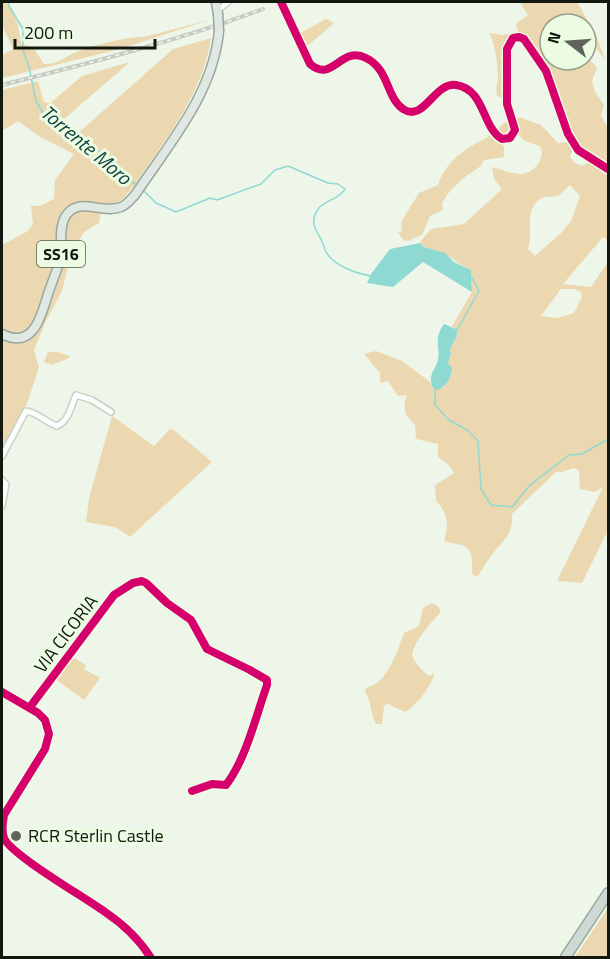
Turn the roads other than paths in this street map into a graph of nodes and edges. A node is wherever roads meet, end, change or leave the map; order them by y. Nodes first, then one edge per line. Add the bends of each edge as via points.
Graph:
1 (228, 2) edge
2 (280, 2) edge
3 (218, 8) edge
4 (609, 169) edge
5 (2, 334) edge
6 (111, 412) dead end
7 (2, 456) edge
8 (2, 480) edge
9 (2, 506) edge
10 (2, 692) edge
11 (30, 707) junction
12 (192, 791) dead end
13 (609, 893) edge
14 (609, 903) edge
15 (151, 957) edge
16 (565, 957) edge
17 (572, 957) edge

1 - 3 street
2 - 4 street via 310,64 317,70 332,68 355,54 367,58 382,72 396,101 404,110 413,112 422,110 442,89 459,86 482,105 493,130 502,139 510,138 515,130 507,104 507,49 513,38 524,39 546,71 568,134 578,150
3 - 5 main road, SS16, bridge via 216,55 205,86 170,143 127,204 118,208 81,206 70,211 62,226 60,256 34,329 18,339
6 - 7 street via 76,395 67,418 57,426 26,411
8 - 9 street via 6,484
10 - 11 street
11 - 12 street, VIA CICORIA via 114,596 133,583 146,583 191,620 207,650 267,680 231,779 226,785 213,784
11 - 15 street via 45,720 48,741 4,815 4,838 26,859 106,912
13 - 16 highway
14 - 17 highway

